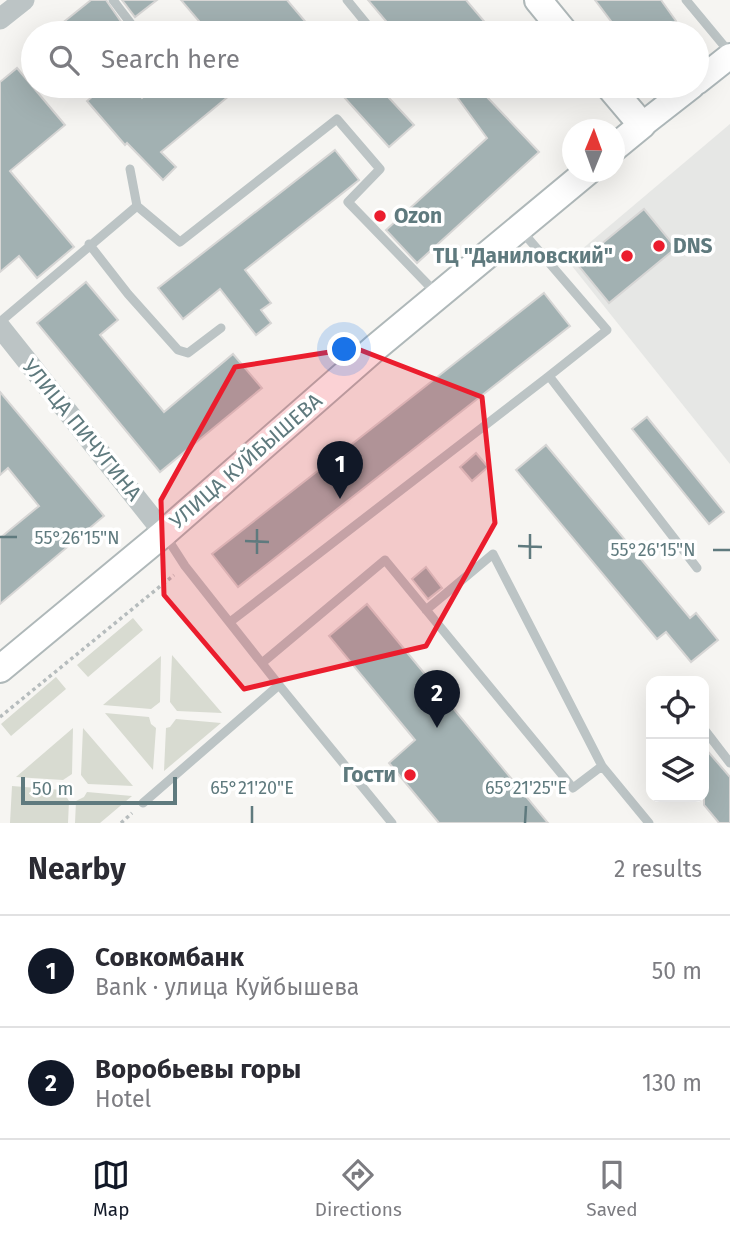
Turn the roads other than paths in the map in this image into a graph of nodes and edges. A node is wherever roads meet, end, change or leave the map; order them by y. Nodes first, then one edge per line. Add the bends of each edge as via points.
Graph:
1 (24, 0) edge
2 (113, 0) edge
3 (347, 0) edge
4 (538, 0) edge
5 (686, 0) edge
6 (0, 19) edge
7 (129, 21) edge
8 (364, 21) edge
9 (555, 21) edge
10 (703, 21) edge
11 (709, 29) edge
12 (730, 55) edge
13 (709, 72) edge
14 (619, 98) edge
15 (676, 98) edge
16 (642, 125) junction
17 (625, 139) edge
18 (130, 169) dead end
19 (575, 182) edge
20 (137, 206) junction
21 (519, 228) junction
22 (89, 244) junction
23 (438, 296) junction
24 (0, 322) edge
25 (0, 327) edge
26 (221, 328) dead end
27 (549, 376) junction
28 (164, 533) junction
29 (697, 568) dead end
30 (426, 610) junction
31 (230, 622) junction
32 (262, 663) junction
33 (0, 669) edge
34 (279, 685) junction
35 (709, 735) edge
36 (730, 762) edge
37 (602, 766) junction
38 (143, 803) dead end
39 (392, 823) edge
40 (649, 823) edge

1 - 6 street
2 - 7 lane
3 - 8 lane
4 - 9 main road
5 - 10 lane
11 - 12 lane
12 - 13 main road
14 - 16 main road
15 - 16 main road
16 - 17 main road
18 - 20 lane
19 - 21 main road, УЛИЦА КУЙБЫШЕВА
20 - 22 lane
20 - 23 lane via 180,242 337,119 380,169 348,202
21 - 23 main road, УЛИЦА КУЙБЫШЕВА
21 - 27 lane via 607,330
22 - 24 lane
22 - 26 lane via 178,350 188,353
23 - 28 main road, УЛИЦА КУЙБЫШЕВА
25 - 28 street, УЛИЦА ПИЧУГИНА
27 - 29 lane
27 - 31 lane
28 - 31 lane
28 - 33 main road, УЛИЦА КУЙБЫШЕВА
30 - 32 lane via 386,560
30 - 37 lane via 573,788
30 - 37 lane via 493,554
31 - 32 lane
32 - 34 lane
34 - 38 lane
34 - 39 lane
35 - 36 lane
37 - 40 lane

